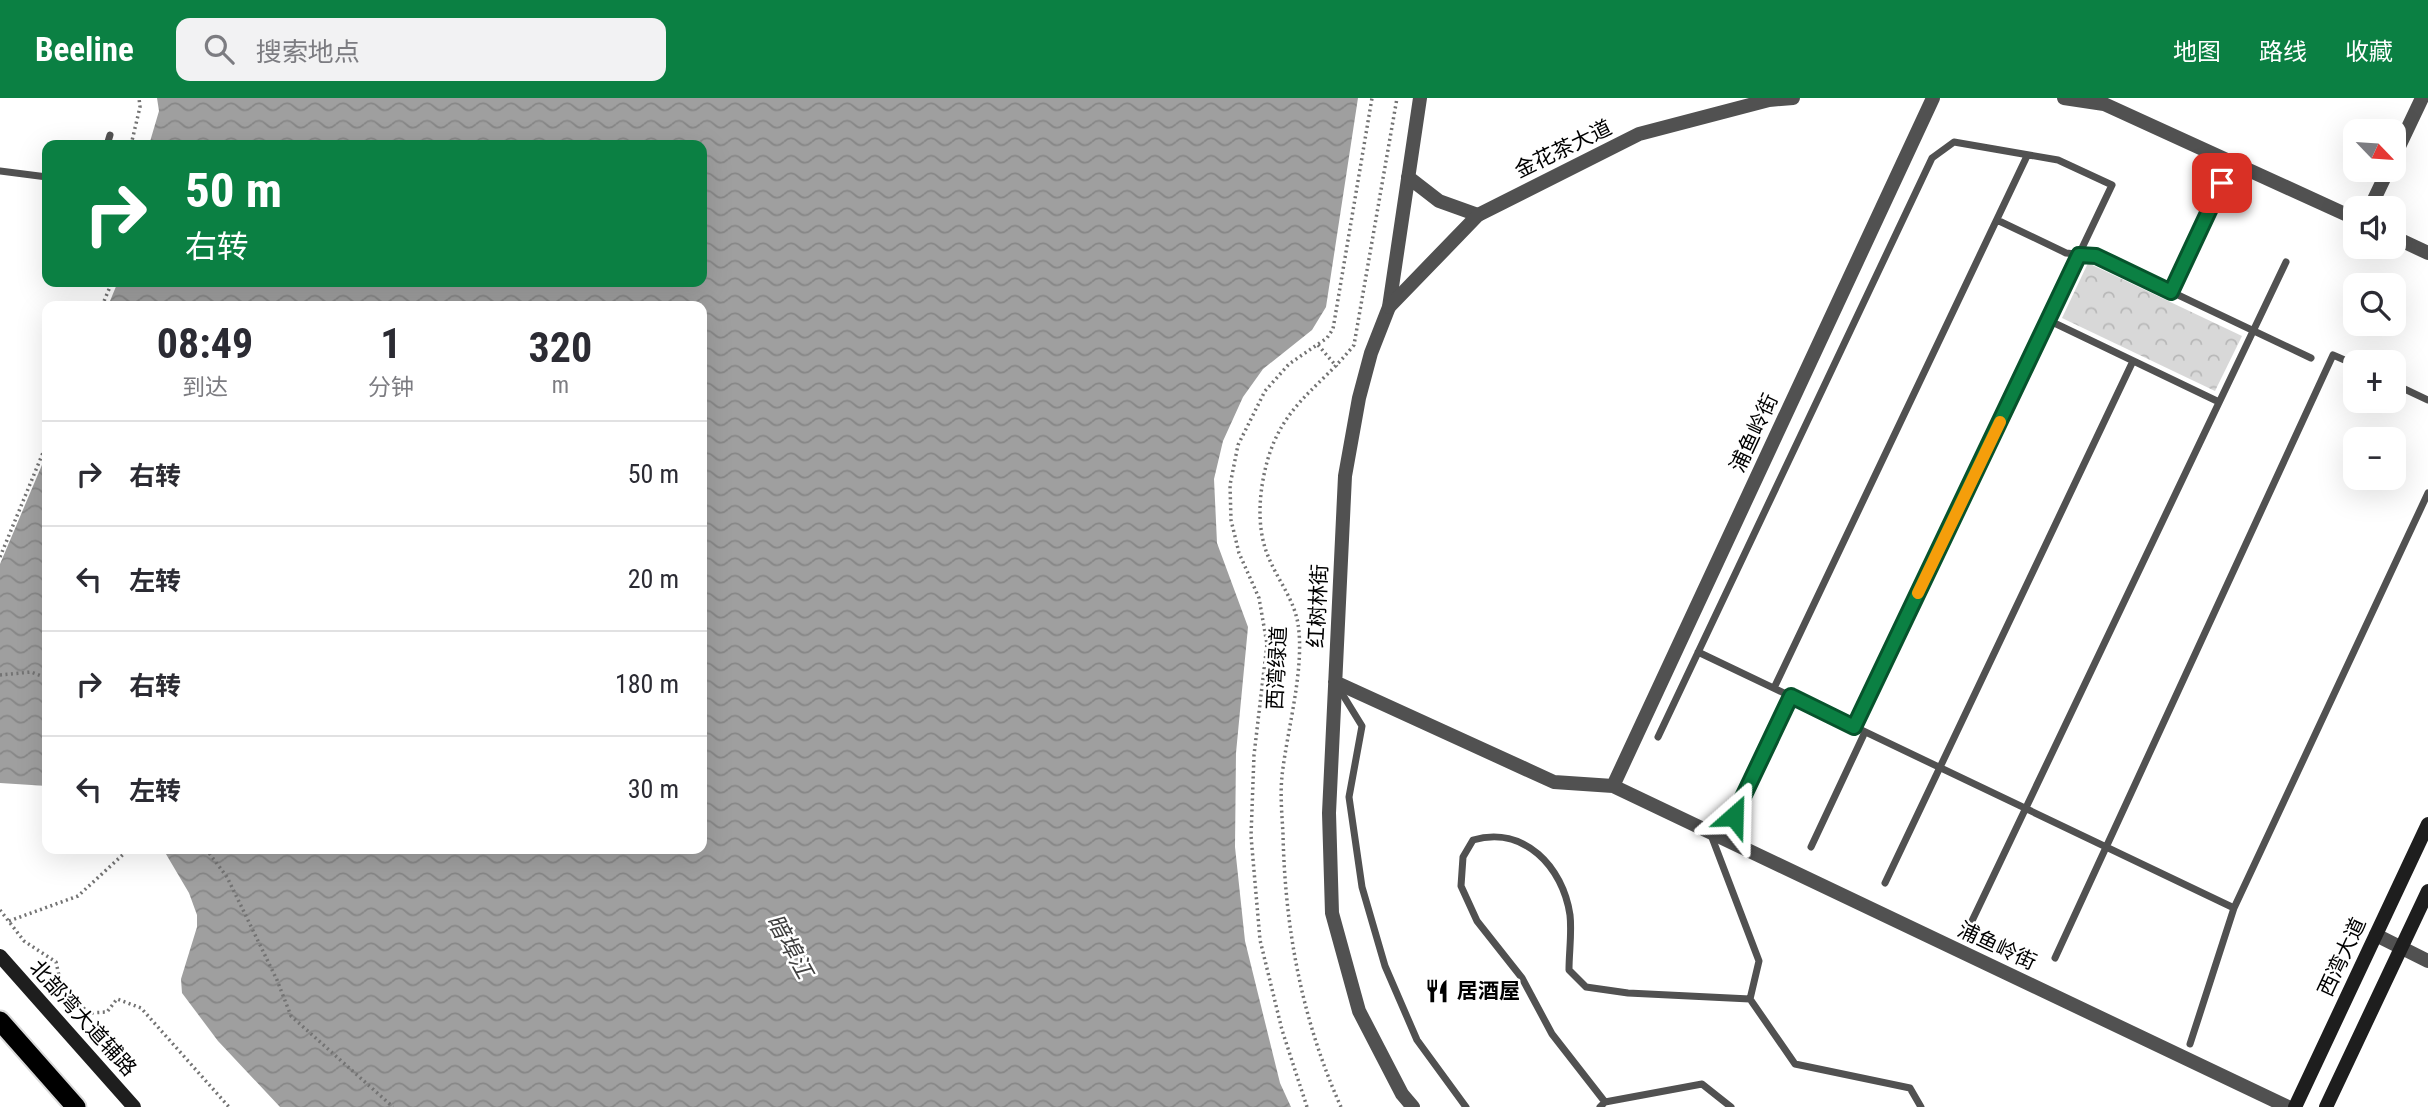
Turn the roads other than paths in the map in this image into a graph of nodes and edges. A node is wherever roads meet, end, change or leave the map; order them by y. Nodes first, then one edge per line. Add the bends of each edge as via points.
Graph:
1 (1420, 98) edge
2 (1793, 98) edge
3 (1933, 98) edge
4 (2064, 98) edge
5 (2422, 98) edge
6 (2406, 132) edge
7 (110, 135) dead end
8 (108, 140) edge
9 (2027, 156) junction
10 (2232, 161) junction
11 (0, 171) edge
12 (42, 176) edge
13 (1408, 177) junction
14 (2343, 213) edge
15 (1478, 215) junction
16 (1997, 220) junction
17 (2406, 243) edge
18 (2428, 253) edge
19 (2079, 255) junction
20 (2286, 262) dead end
21 (2171, 292) junction
22 (1389, 307) junction
23 (2048, 320) junction
24 (2253, 331) junction
25 (2311, 359) dead end
26 (2343, 360) edge
27 (2133, 362) junction
28 (2406, 390) edge
29 (2428, 400) edge
30 (2219, 402) junction
31 (2428, 493) edge
32 (1698, 652) junction
33 (1335, 682) junction
34 (1774, 688) junction
35 (1791, 696) junction
36 (1854, 727) junction
37 (1865, 732) junction
38 (1658, 737) dead end
39 (1940, 767) junction
40 (1613, 786) junction
41 (2026, 808) junction
42 (1734, 816) dead end
43 (2428, 824) edge
44 (1710, 833) junction
45 (1811, 846) dead end
46 (2107, 847) junction
47 (1885, 883) dead end
48 (2428, 891) edge
49 (2234, 908) junction
50 (1971, 923) dead end
51 (2376, 935) junction
52 (2401, 948) junction
53 (0, 956) edge
54 (2055, 958) dead end
55 (2428, 961) edge
56 (1750, 999) junction
57 (0, 1021) edge
58 (2190, 1044) dead end
59 (1602, 1105) edge
60 (76, 1107) edge
61 (134, 1107) edge
62 (1413, 1107) edge
63 (1466, 1107) edge
64 (1731, 1107) edge
65 (1921, 1107) edge
66 (2288, 1107) edge
67 (2295, 1107) edge
68 (2326, 1107) edge

1 - 13 street, 红树林街
2 - 15 street, 金花茶大道 via 1769,100 1639,134
3 - 40 street, 浦鱼岭街
4 - 10 street via 2104,104
5 - 6 street
7 - 8 lane
9 - 16 lane
9 - 19 lane via 2058,160 2112,185
9 - 32 lane via 1954,142 1932,158
10 - 14 street
10 - 21 lane
11 - 12 lane
13 - 15 street via 1439,201
13 - 22 street, 红树林街
15 - 22 street, 金花茶大道
16 - 19 lane
16 - 34 lane
17 - 18 street
19 - 21 lane via 2096,256
19 - 23 lane
20 - 24 lane
21 - 24 lane
22 - 33 street, 红树林街 via 1359,398 1345,476
23 - 27 lane
23 - 36 lane
24 - 25 lane
24 - 30 lane
26 - 46 lane via 2333,355
27 - 30 lane
27 - 39 lane
28 - 29 lane
30 - 41 lane
31 - 49 lane
32 - 34 lane
32 - 38 lane
33 - 40 street, 浦鱼岭街 via 1554,782
33 - 62 street, 红树林街 via 1329,813 1332,913 1359,1011
33 - 63 lane via 1362,726 1349,797 1362,887 1385,966 1417,1040
34 - 35 lane
35 - 36 lane
35 - 42 lane
36 - 37 lane
37 - 39 lane
37 - 45 lane
39 - 41 lane
39 - 47 lane
40 - 44 street, 浦鱼岭街
41 - 46 lane
41 - 50 lane
43 - 51 main road, 西湾大道
44 - 56 lane via 1759,961
44 - 66 street, 浦鱼岭街
46 - 49 lane
46 - 54 lane
48 - 52 main road
49 - 58 lane
51 - 52 street
51 - 67 main road, 西湾大道
52 - 55 street
52 - 68 main road
53 - 61 main road, 北部湾大道辅路
56 - 59 lane via 1586,987 1569,970 1570,915 1559,877 1538,850 1513,839 1490,835 1473,840 1463,857 1461,886 1477,921 1522,978 1552,1034
56 - 65 lane via 1795,1064 1910,1088
57 - 60 highway
59 - 64 lane via 1702,1084

